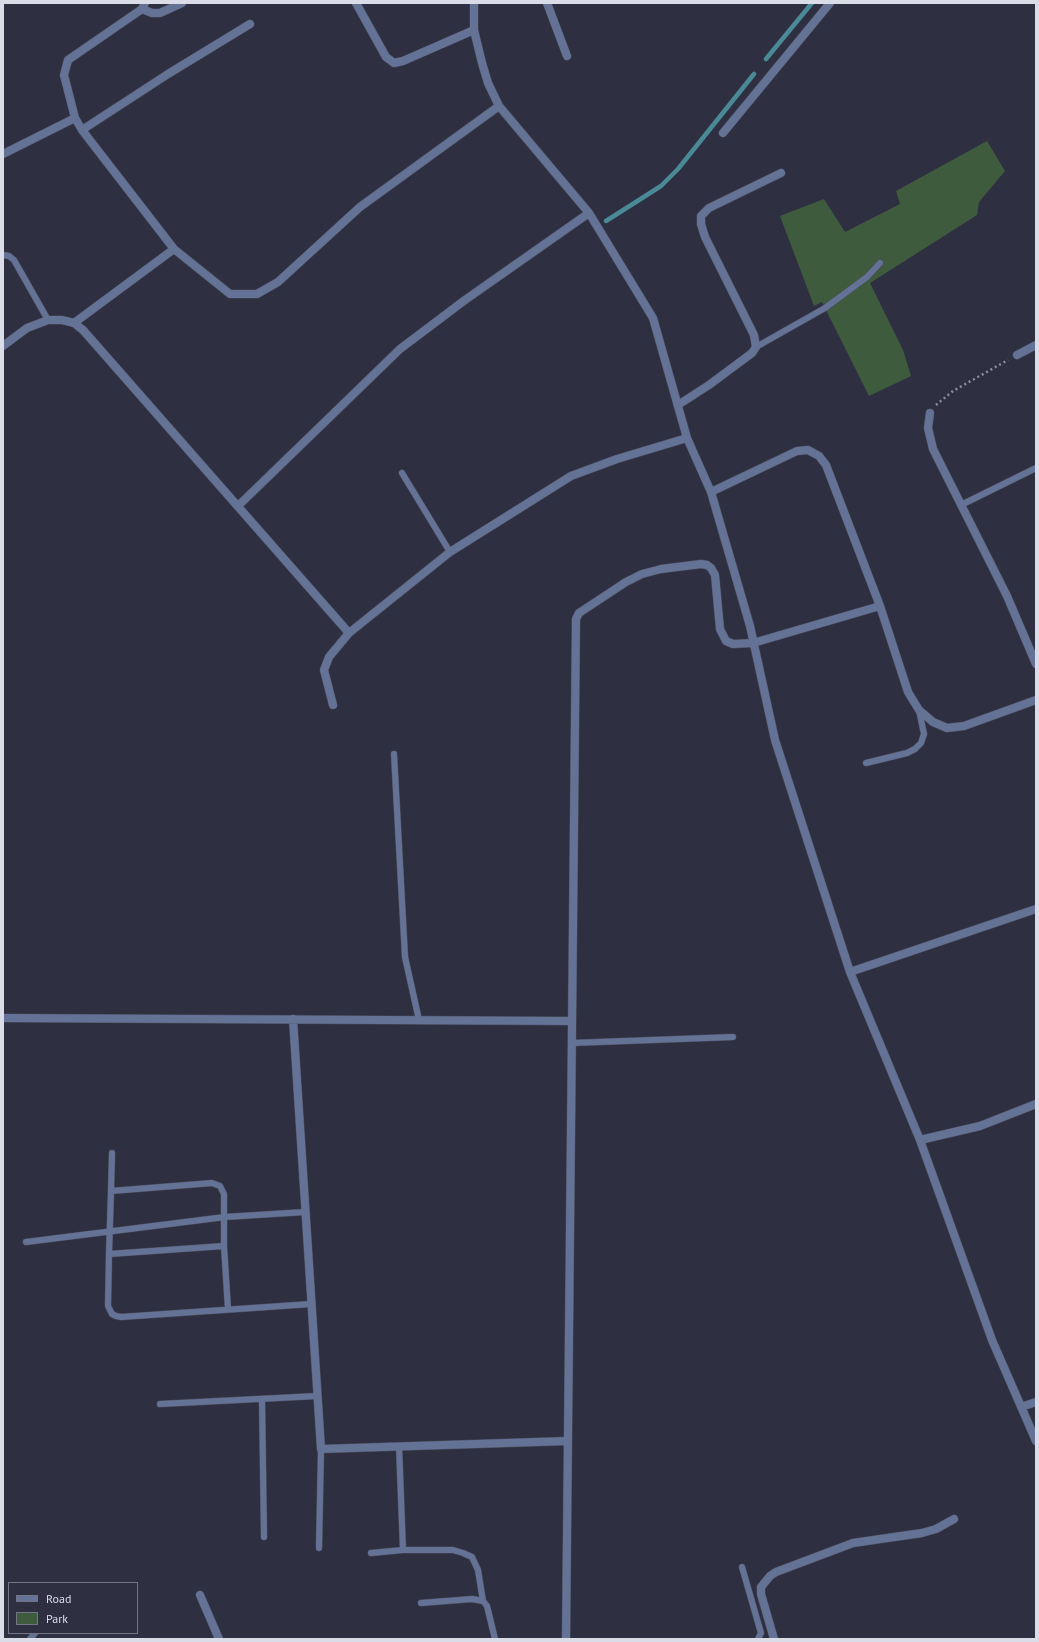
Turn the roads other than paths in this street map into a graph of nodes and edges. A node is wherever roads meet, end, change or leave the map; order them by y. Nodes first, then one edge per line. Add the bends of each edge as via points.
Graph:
1 (182, 3) edge
2 (356, 3) edge
3 (474, 3) edge
4 (547, 3) edge
5 (830, 3) edge
6 (143, 6) edge
7 (250, 24) dead end
8 (474, 30) junction
9 (567, 56) dead end
10 (500, 106) junction
11 (75, 118) junction
12 (82, 130) junction
13 (722, 133) dead end
14 (3, 154) edge
15 (780, 173) dead end
16 (589, 213) junction
17 (174, 249) junction
18 (3, 255) edge
19 (880, 263) dead end
20 (48, 320) junction
21 (74, 323) junction
22 (1036, 345) edge
23 (3, 346) edge
24 (756, 347) junction
25 (1017, 355) road end
26 (678, 404) junction
27 (930, 413) road end
28 (686, 438) junction
29 (1036, 468) edge
30 (402, 473) dead end
31 (711, 492) junction
32 (961, 505) junction
33 (238, 506) junction
34 (450, 552) junction
35 (880, 606) junction
36 (349, 632) junction
37 (753, 643) junction
38 (1036, 664) edge
39 (1036, 700) edge
40 (333, 705) dead end
41 (919, 710) junction
42 (394, 754) dead end
43 (866, 763) dead end
44 (1036, 909) edge
45 (850, 972) junction
46 (3, 1018) edge
47 (293, 1019) junction
48 (419, 1020) junction
49 (572, 1020) junction
50 (733, 1037) dead end
51 (572, 1043) junction
52 (1036, 1104) edge
53 (920, 1140) junction
54 (112, 1153) dead end
55 (111, 1191) junction
56 (305, 1212) junction
57 (225, 1217) junction
58 (108, 1231) junction
59 (26, 1242) dead end
60 (224, 1246) junction
61 (109, 1254) junction
62 (311, 1304) junction
63 (228, 1309) junction
64 (317, 1396) junction
65 (262, 1400) junction
66 (1036, 1402) edge
67 (160, 1404) dead end
68 (1021, 1407) junction
69 (568, 1441) junction
70 (1036, 1441) edge
71 (399, 1446) junction
72 (321, 1449) junction
73 (954, 1519) dead end
74 (264, 1537) dead end
75 (319, 1548) dead end
76 (403, 1550) junction
77 (371, 1553) dead end
78 (742, 1567) dead end
79 (200, 1595) dead end
80 (482, 1601) junction
81 (421, 1603) dead end
82 (219, 1639) edge
83 (495, 1639) edge
84 (566, 1639) edge
85 (758, 1639) edge
86 (774, 1639) edge

1 - 6 street via 160,13 152,13
2 - 8 street via 386,57 394,63
3 - 8 street
4 - 9 street
5 - 13 street
6 - 11 street via 68,60 64,74
7 - 12 street
8 - 10 street via 488,83
10 - 16 street
10 - 17 street via 360,207 278,282 257,294 230,294
11 - 12 street
11 - 14 street
12 - 17 street
15 - 24 street via 709,208 701,216 705,237 754,335
16 - 26 street via 653,318
16 - 33 street via 400,349
17 - 21 street
18 - 20 lane via 14,260
19 - 24 lane via 867,277 824,308
20 - 21 street
20 - 23 street via 27,328
21 - 33 street via 83,330
22 - 25 street
24 - 26 street via 752,353 709,385
26 - 28 street
27 - 32 street via 928,428 933,449
28 - 31 street
28 - 34 street via 571,476
29 - 32 lane
30 - 34 lane
31 - 35 street via 797,451 808,450 819,456 826,465
31 - 37 street
32 - 38 street via 1007,596
33 - 36 street
34 - 36 street
35 - 37 street
35 - 41 street via 908,692
36 - 40 street via 326,662 324,670
37 - 45 street via 775,740
37 - 49 street via 733,644 726,641 722,635 715,575 712,568 707,565 661,569 642,574 577,616
39 - 41 street via 964,726 947,728 933,722
41 - 43 lane via 924,734 921,743 907,753
42 - 48 lane via 405,957
44 - 45 street
45 - 53 street
46 - 47 street
47 - 48 street
47 - 56 street
48 - 49 street
49 - 51 street
50 - 51 lane
51 - 69 street
52 - 53 street via 980,1126
53 - 68 street via 992,1340
54 - 55 lane
55 - 57 lane via 216,1184 224,1194
55 - 58 lane
56 - 57 lane
56 - 62 street
57 - 58 lane
57 - 60 lane
58 - 59 lane
58 - 61 lane
60 - 61 lane
60 - 63 lane
61 - 63 lane via 108,1306 116,1316
62 - 63 lane
62 - 64 street
64 - 65 lane
64 - 72 street
65 - 67 lane
65 - 74 lane
66 - 68 street
68 - 70 street
69 - 71 street
69 - 84 street
71 - 72 street
71 - 76 lane
72 - 75 lane
73 - 86 street via 922,1533 853,1543 770,1576 761,1587 761,1594
76 - 77 lane
76 - 80 lane via 453,1550 472,1557 478,1570
78 - 85 lane via 761,1633
79 - 82 street
80 - 81 lane via 472,1599
80 - 83 lane via 487,1606

